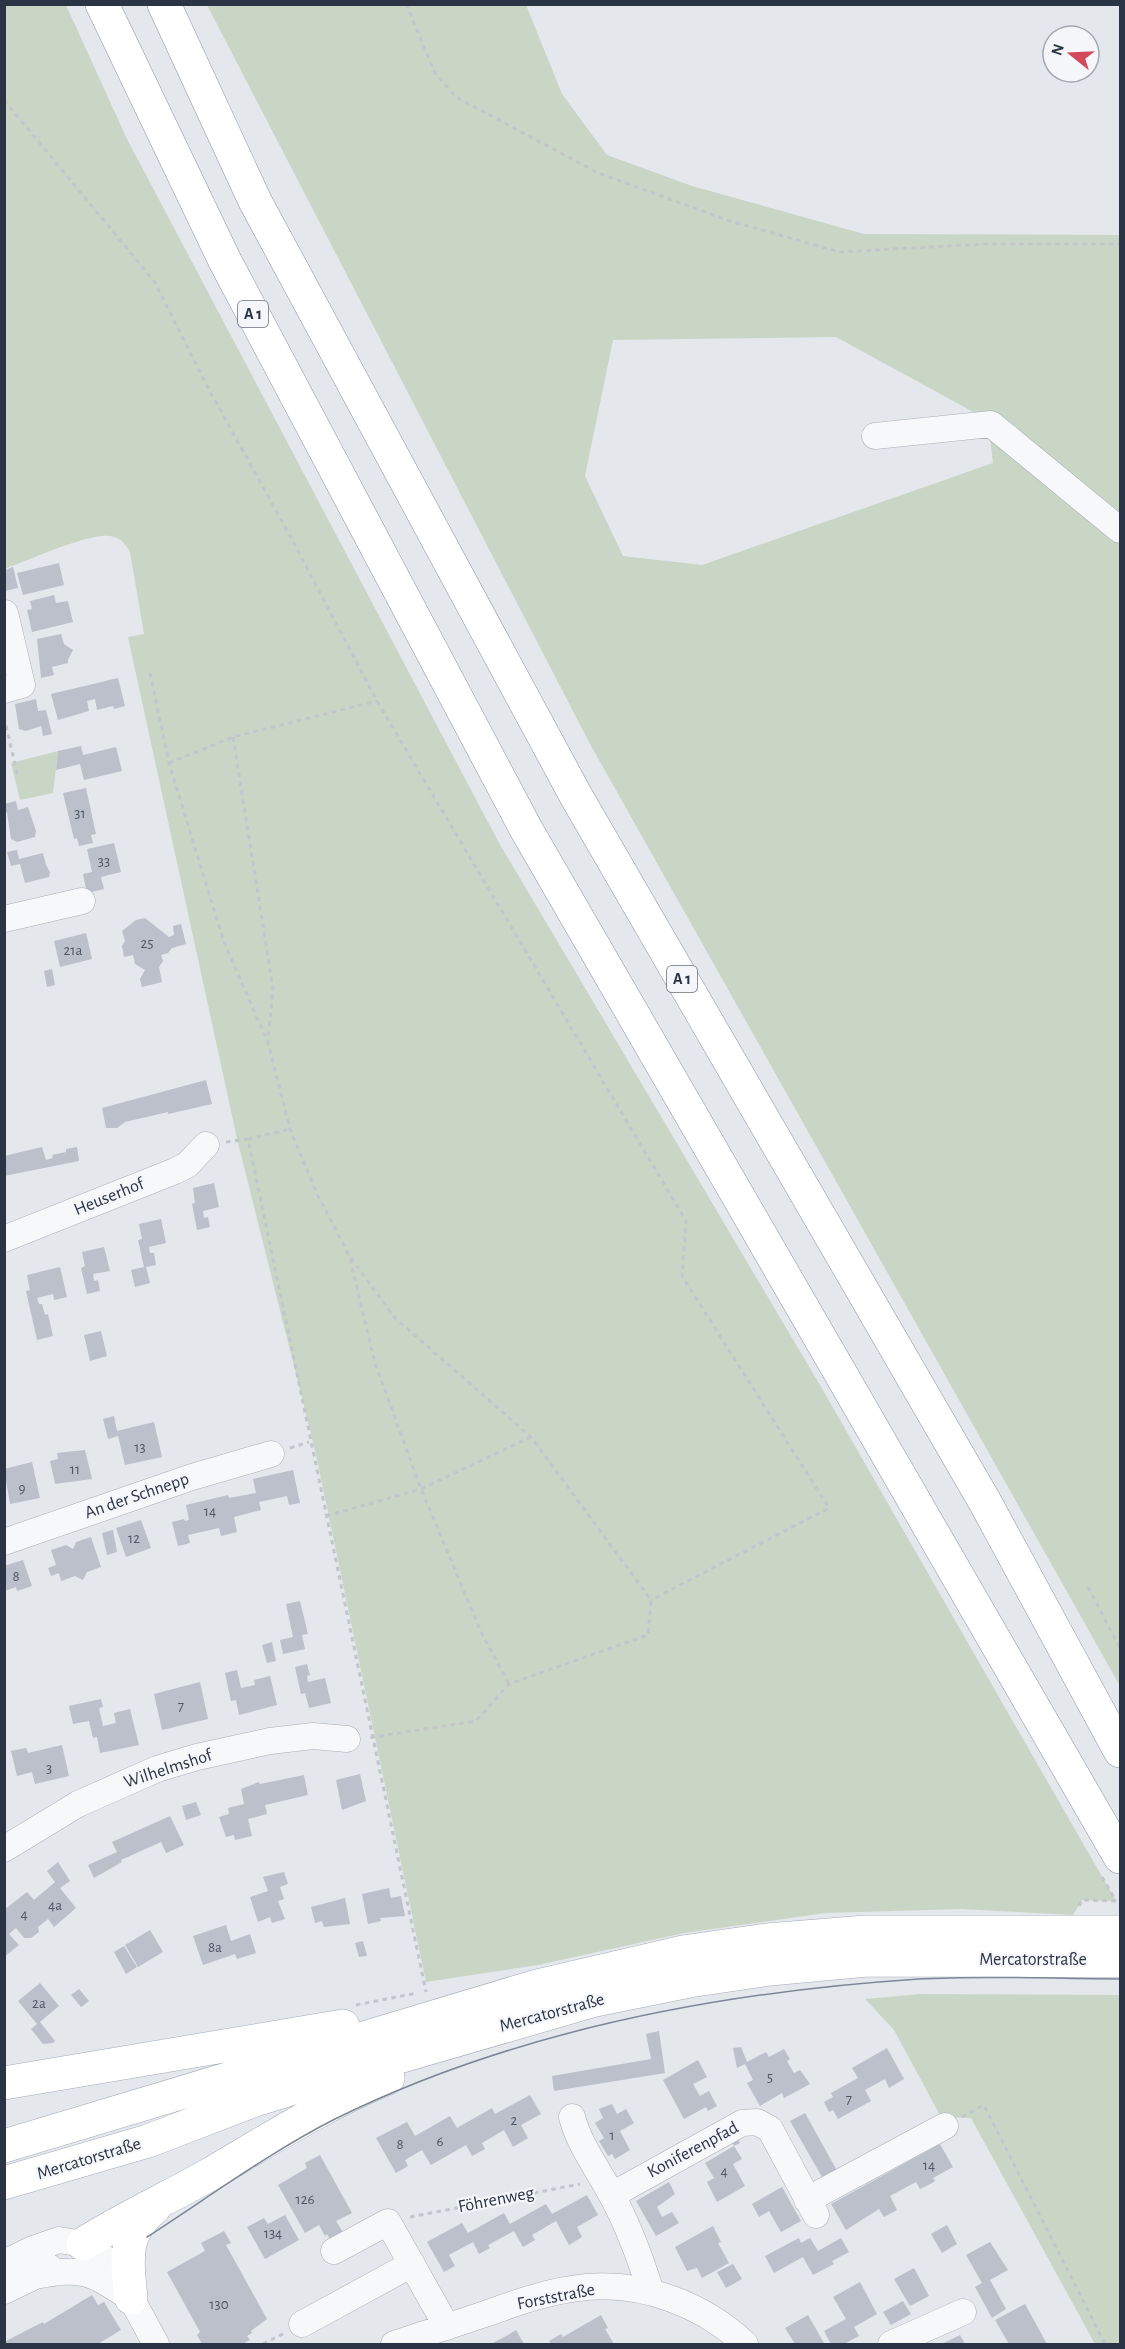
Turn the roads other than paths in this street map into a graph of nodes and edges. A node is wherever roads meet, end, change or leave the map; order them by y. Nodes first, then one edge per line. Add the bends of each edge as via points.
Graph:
1 (102, 4) edge
2 (164, 4) edge
3 (875, 436) dead end
4 (1120, 530) edge
5 (5, 613) edge
6 (4, 690) edge
7 (82, 901) dead end
8 (4, 920) edge
9 (206, 1145) road end
10 (4, 1239) edge
11 (271, 1454) dead end
12 (4, 1542) edge
13 (347, 1739) road end
14 (1120, 1751) edge
15 (4, 1849) edge
16 (1120, 1857) edge
17 (1118, 1917) edge
18 (1120, 1961) edge
19 (654, 1990) junction
20 (482, 2003) junction
21 (4, 2083) edge
22 (572, 2117) dead end
23 (945, 2127) road end
24 (4, 2146) edge
25 (4, 2183) edge
26 (607, 2187) junction
27 (166, 2199) junction
28 (83, 2244) junction
29 (334, 2252) dead end
30 (4, 2263) edge
31 (412, 2264) junction
32 (35, 2276) junction
33 (4, 2290) edge
34 (651, 2292) junction
35 (131, 2298) junction
36 (963, 2312) dead end
37 (302, 2324) dead end
38 (447, 2327) junction
39 (156, 2344) edge
40 (400, 2344) edge
41 (745, 2344) edge
42 (891, 2344) edge

1 - 16 main road, A 1 via 225,261 526,829
2 - 14 main road, A 1 via 255,201 576,796 985,1502
3 - 4 street via 991,424
5 - 6 street via 22,685
7 - 8 street
9 - 10 street, Heuserhof via 187,1165 175,1171
11 - 12 street, An der Schnepp
13 - 15 street, Wilhelmshof via 313,1736 270,1741 157,1769 78,1804
17 - 20 main road, Mercatorstraße via 767,1940 683,1952
18 - 19 main road, Mercatorstraße via 867,1960 770,1969
19 - 25 main road, Mercatorstraße via 595,2000 327,2077 148,2141
19 - 27 main road via 507,2035 359,2089
20 - 21 main road
20 - 24 main road, Mercatorstraße
22 - 26 street
23 - 26 street, Koniferenpfad via 812,2207 770,2129 757,2122 742,2123
26 - 34 street via 638,2248
27 - 28 main road
27 - 35 main road via 141,2218 132,2235 127,2259
28 - 30 street via 59,2241
28 - 32 street
28 - 35 street via 112,2263
29 - 31 street via 388,2222
31 - 37 street
31 - 38 street
32 - 33 street
32 - 35 street via 64,2271 89,2273
34 - 38 street, Forststraße via 587,2287 535,2297
34 - 41 street, Forststraße via 704,2314
35 - 39 street
36 - 42 street
38 - 40 street, Forststraße

